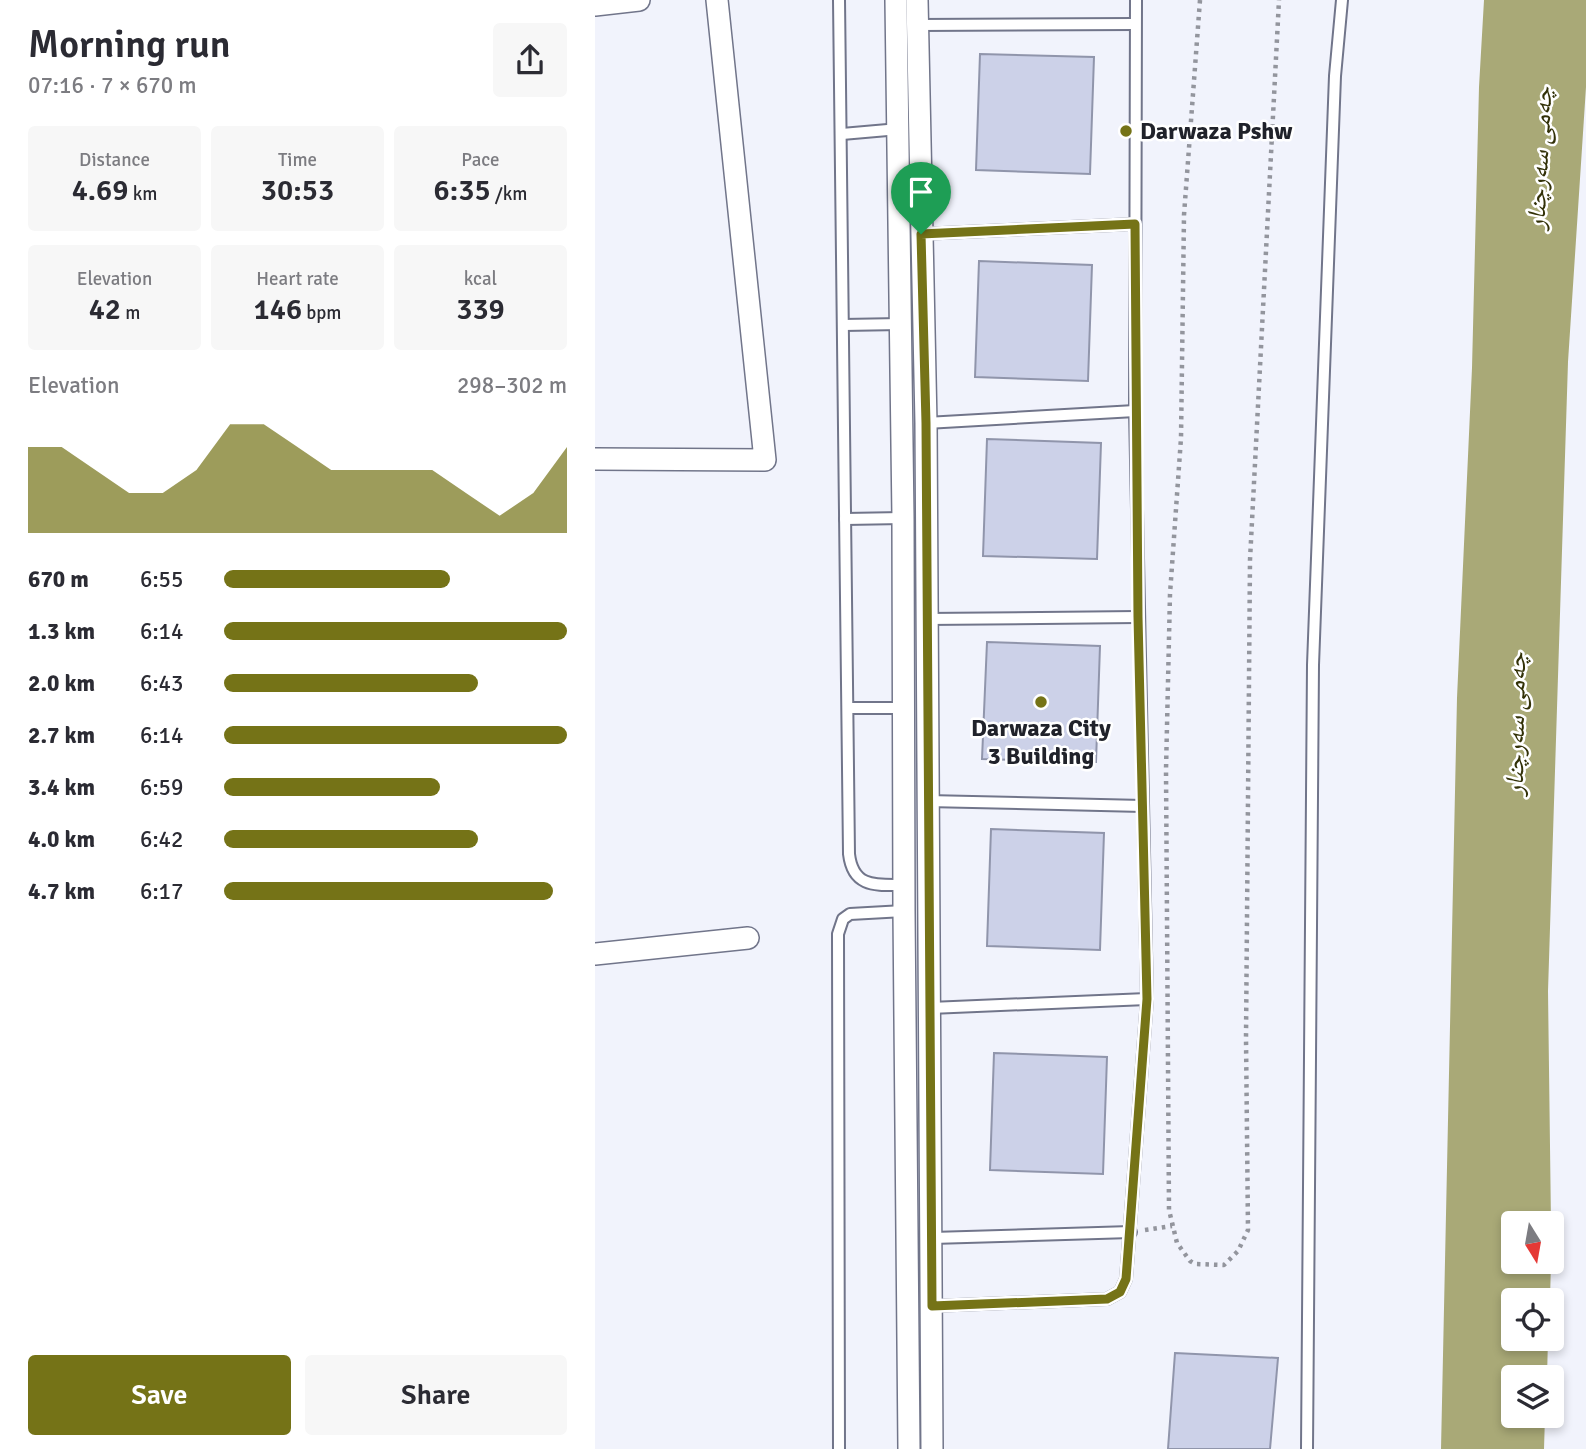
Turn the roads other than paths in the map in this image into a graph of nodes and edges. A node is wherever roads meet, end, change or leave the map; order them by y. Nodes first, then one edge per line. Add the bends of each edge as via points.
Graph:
1 (639, 0) edge
2 (717, 0) edge
3 (839, 0) edge
4 (896, 0) edge
5 (916, 0) edge
6 (1136, 0) edge
7 (1342, 0) edge
8 (595, 5) edge
9 (1135, 24) junction
10 (918, 25) junction
11 (898, 129) junction
12 (842, 134) junction
13 (1135, 224) junction
14 (921, 234) junction
15 (901, 324) junction
16 (843, 325) junction
17 (1135, 411) junction
18 (926, 423) junction
19 (595, 459) edge
20 (903, 518) junction
21 (845, 519) junction
22 (1138, 617) junction
23 (925, 618) junction
24 (848, 708) junction
25 (903, 708) junction
26 (927, 801) junction
27 (1143, 806) junction
28 (903, 885) junction
29 (904, 911) junction
30 (748, 938) dead end
31 (595, 954) edge
32 (1147, 999) junction
33 (930, 1008) junction
34 (1131, 1231) junction
35 (932, 1238) junction
36 (932, 1306) junction
37 (839, 1449) edge
38 (909, 1449) edge
39 (932, 1449) edge
40 (1307, 1449) edge

1 - 8 street
2 - 19 street via 765,460
3 - 12 lane
4 - 11 street
5 - 10 street
6 - 9 lane
7 - 40 lane via 1335,76 1313,665
9 - 10 lane
9 - 13 lane
10 - 14 street
11 - 12 lane
11 - 15 street
12 - 16 lane
13 - 14 lane
13 - 17 lane
14 - 18 street
15 - 16 lane
15 - 20 street
16 - 21 lane
17 - 18 lane
17 - 22 lane
18 - 23 street
20 - 21 lane
20 - 25 street
21 - 24 lane
22 - 23 lane
22 - 27 lane
23 - 26 street
24 - 25 lane
24 - 28 lane via 851,866 866,883
25 - 28 street
26 - 27 lane
26 - 33 street
27 - 32 lane
28 - 29 street
29 - 37 lane via 850,914 839,925
29 - 38 street
30 - 31 street
32 - 33 lane
32 - 34 lane
33 - 35 street
34 - 35 lane
34 - 36 lane via 1126,1279 1120,1292 1107,1299
35 - 36 street
36 - 39 street

